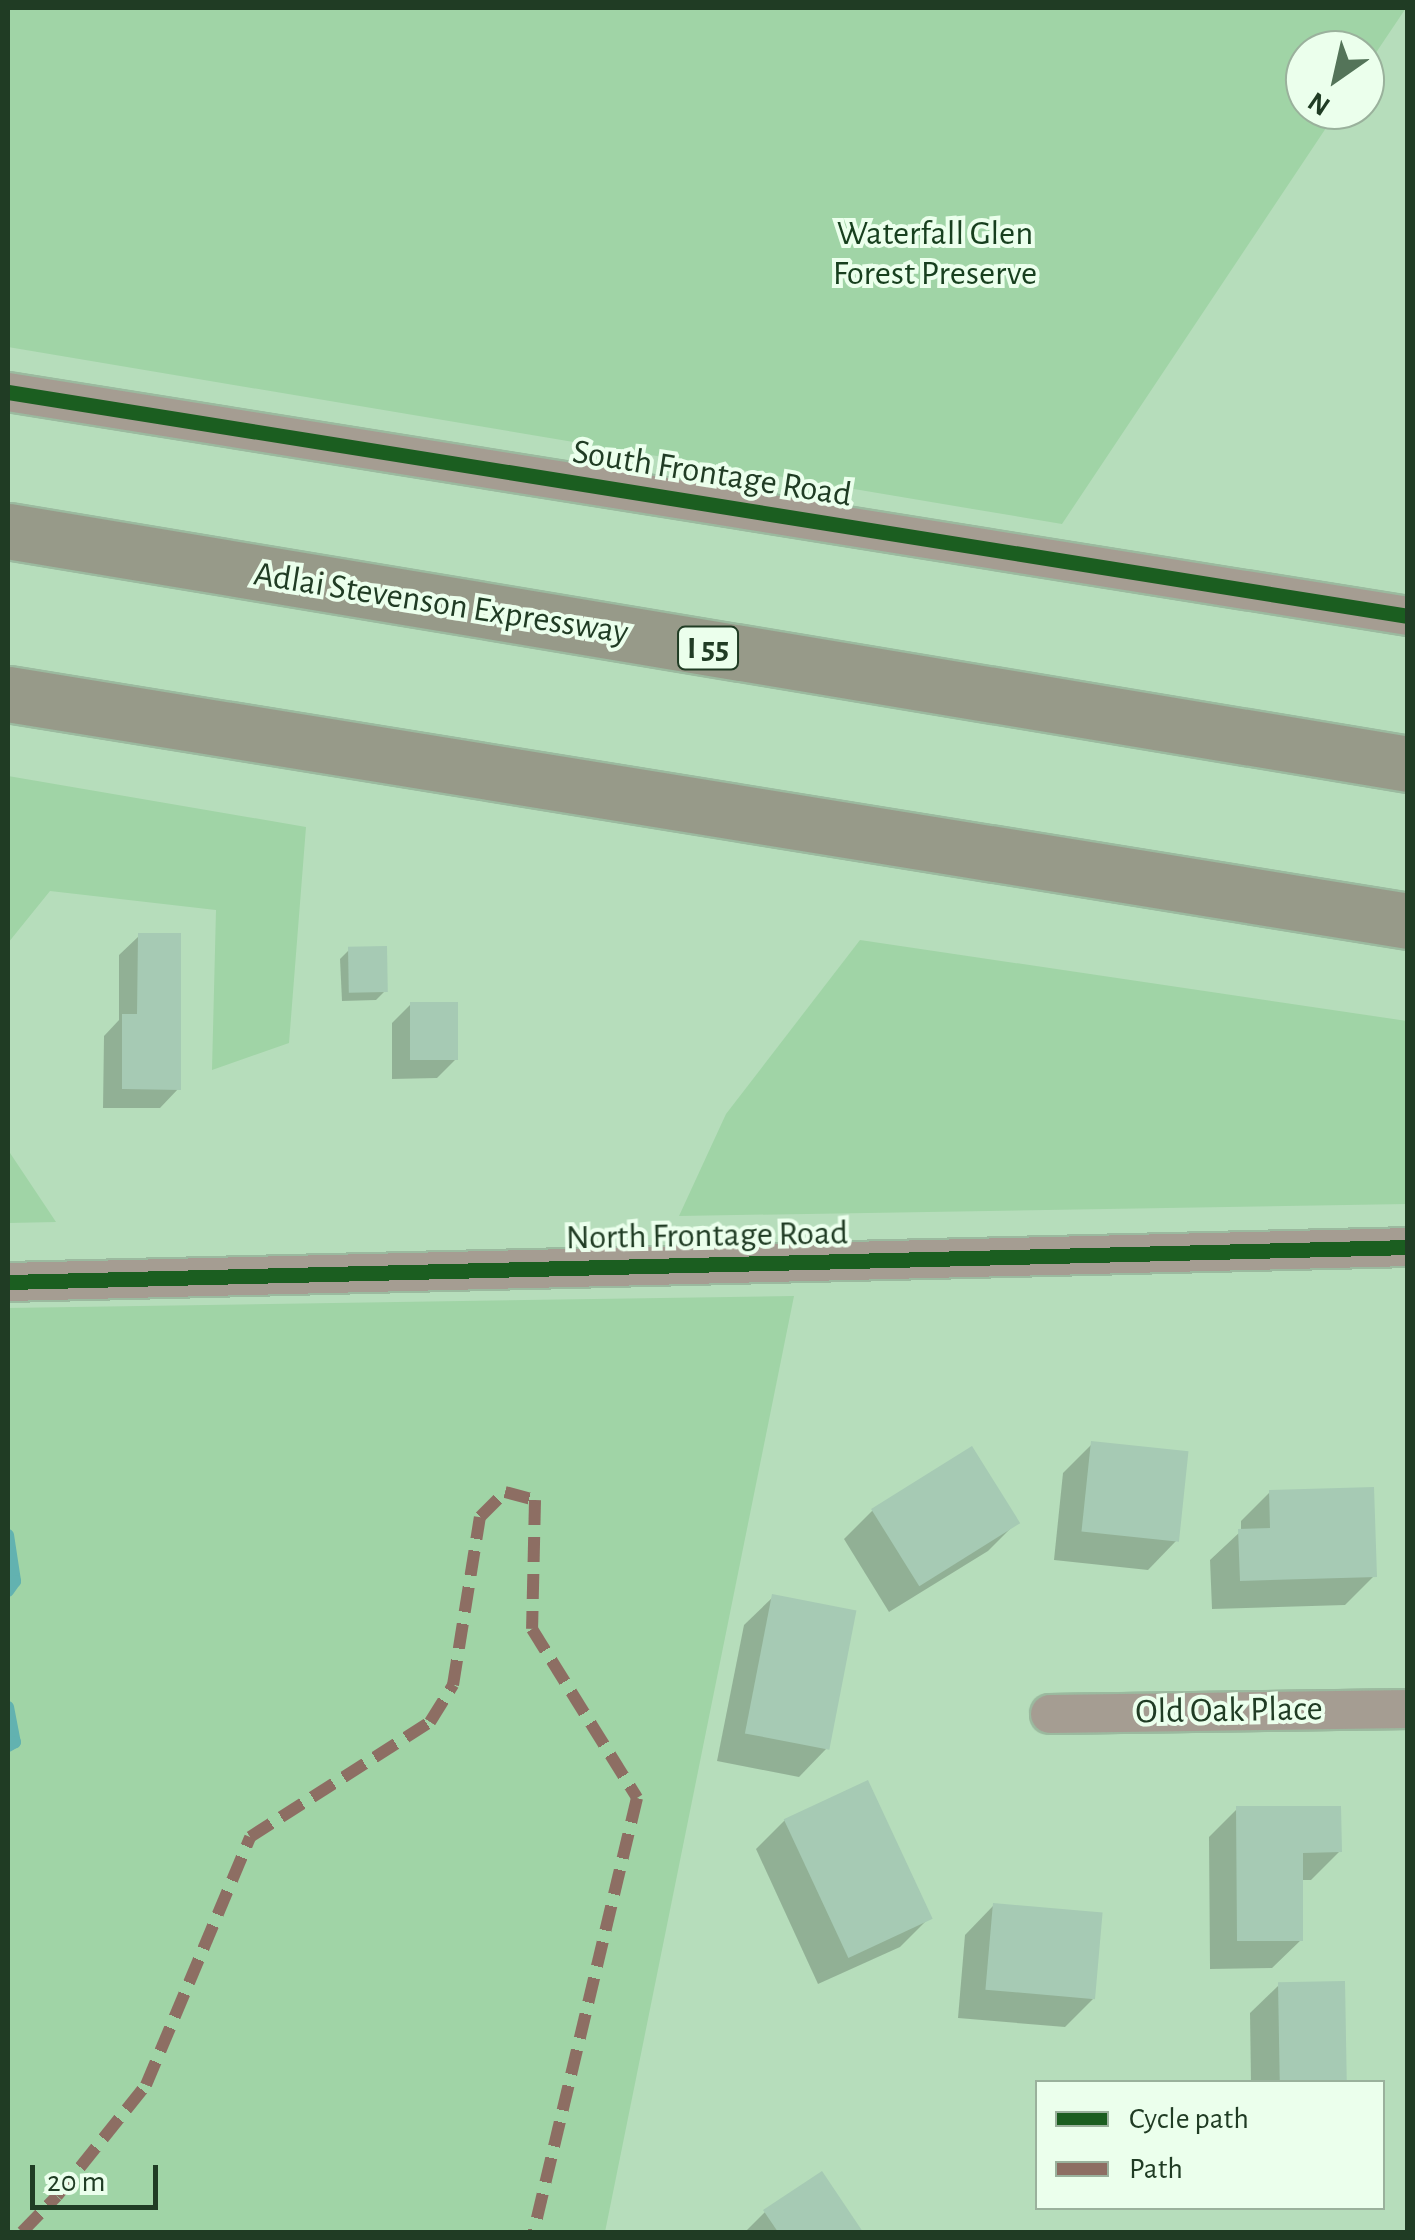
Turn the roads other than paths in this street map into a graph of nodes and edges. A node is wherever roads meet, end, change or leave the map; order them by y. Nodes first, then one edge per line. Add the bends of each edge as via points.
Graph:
1 (8, 392) edge
2 (8, 532) edge
3 (1408, 616) edge
4 (8, 694) edge
5 (1408, 764) edge
6 (1408, 921) edge
7 (1408, 1247) edge
8 (8, 1282) edge
9 (1408, 1708) edge
10 (1050, 1714) dead end

1 - 3 street, South Frontage Road
2 - 5 highway, Adlai Stevenson Expressway / I 55
4 - 6 highway
7 - 8 street, North Frontage Road
9 - 10 street, Old Oak Place

